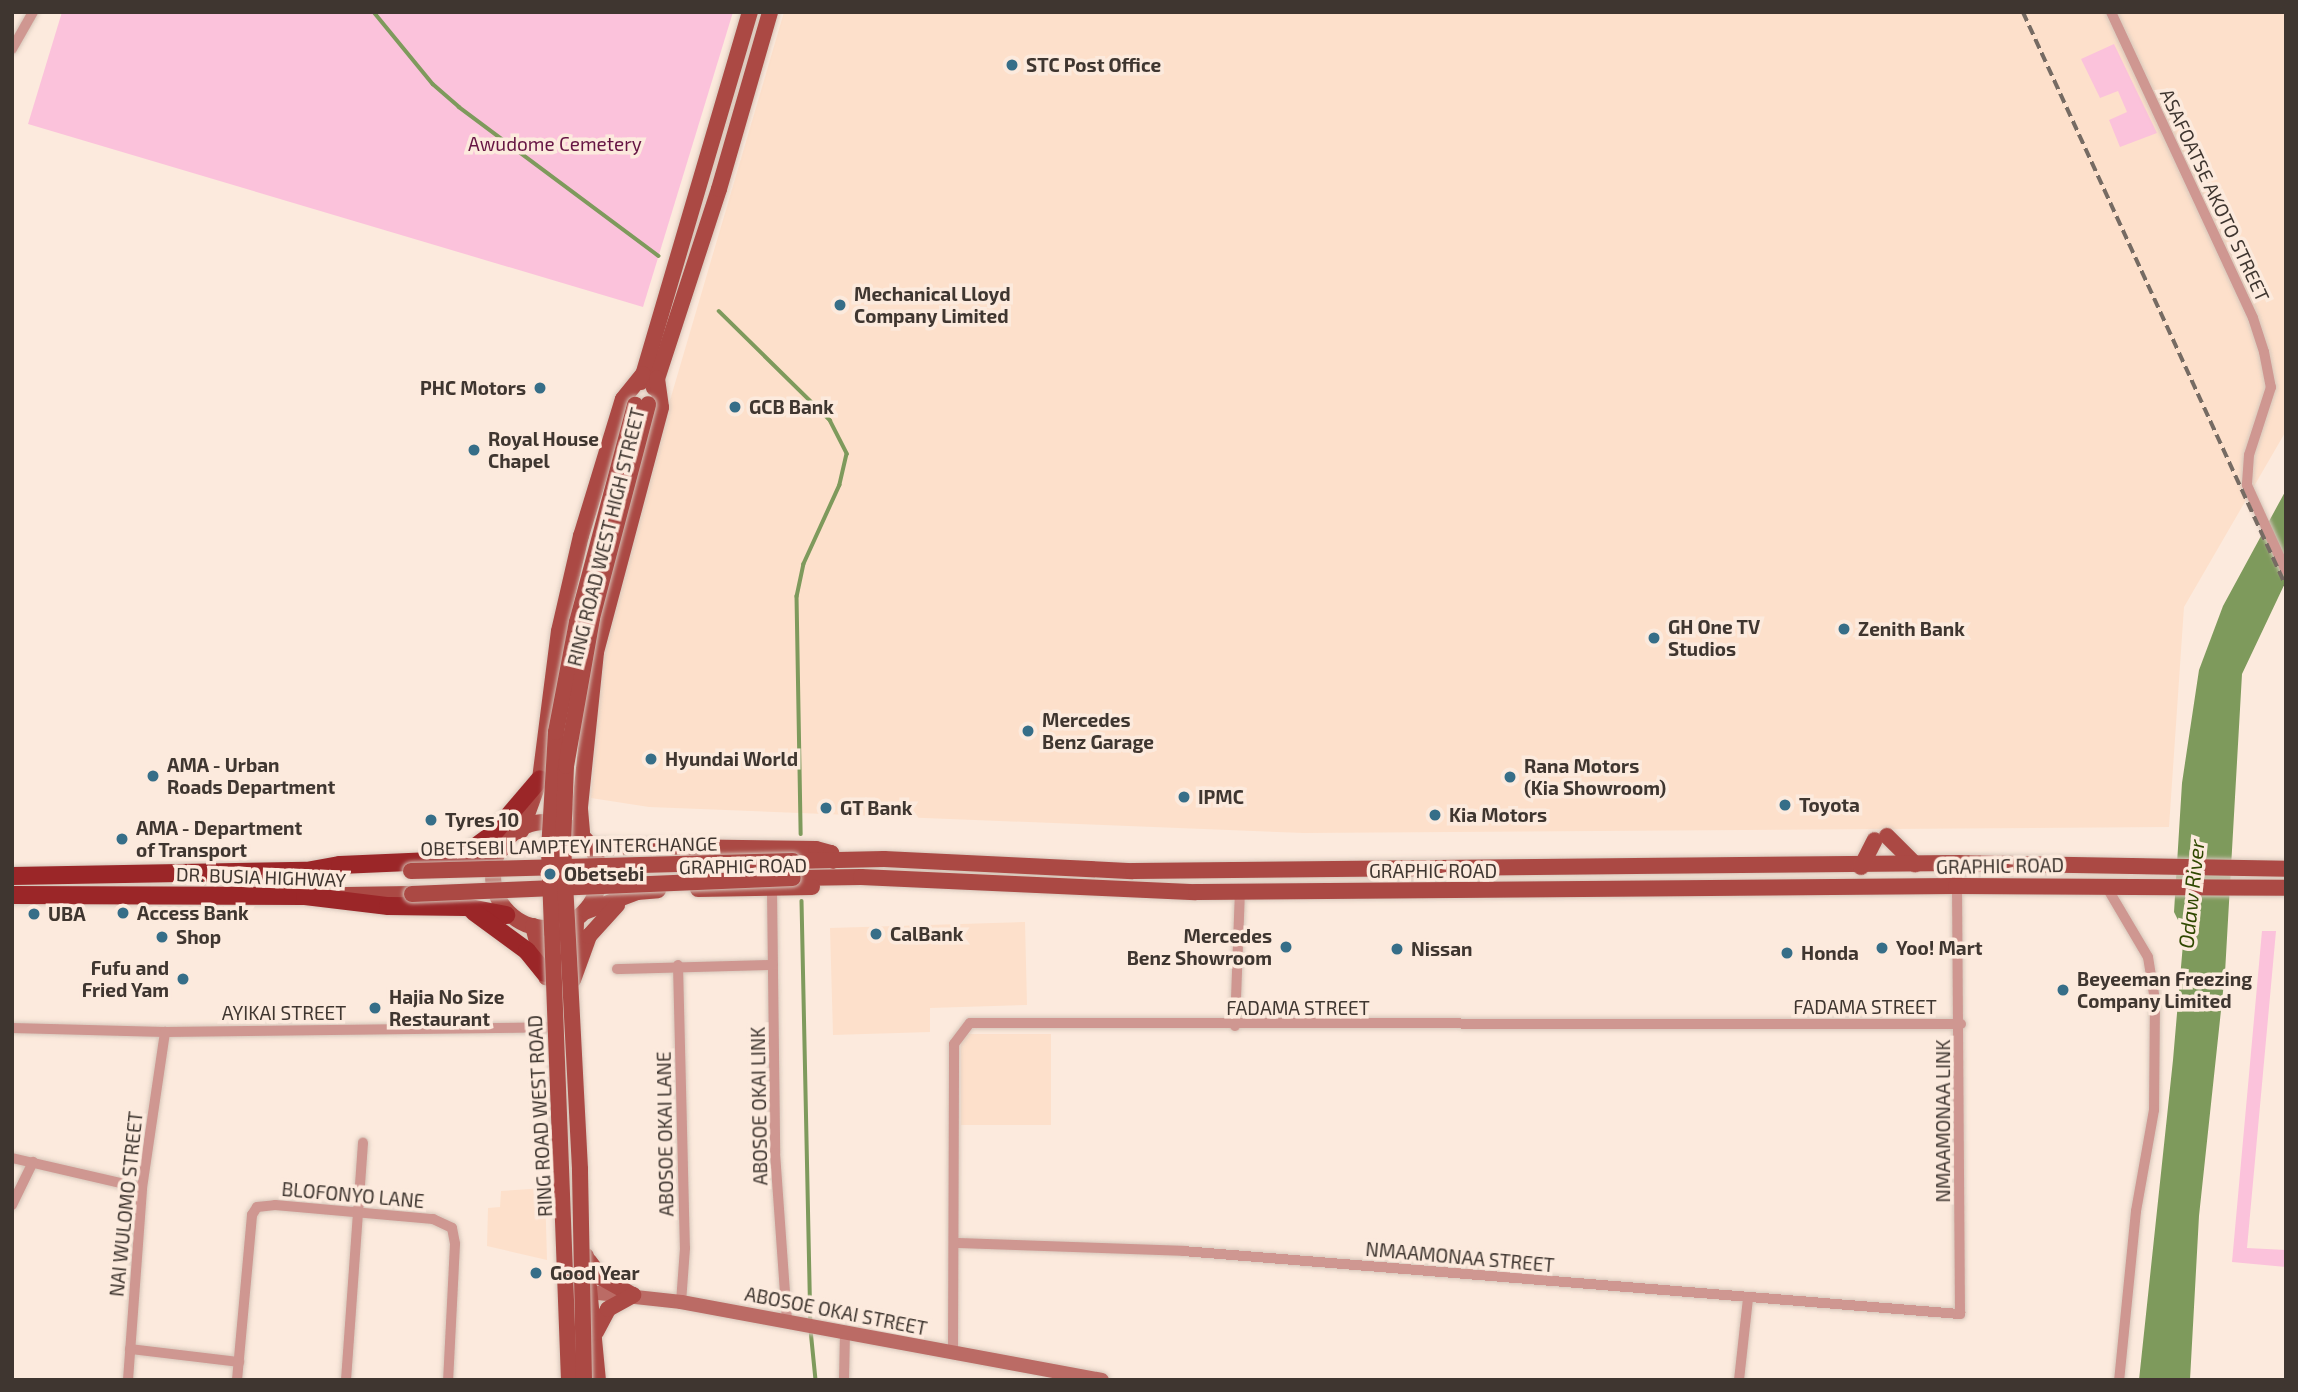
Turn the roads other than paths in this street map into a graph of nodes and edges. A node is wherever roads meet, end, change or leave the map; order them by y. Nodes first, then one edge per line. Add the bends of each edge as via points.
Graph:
1 (33, 12) edge
2 (750, 12) edge
3 (769, 12) edge
4 (2111, 12) edge
5 (12, 49) edge
6 (650, 376) junction
7 (2286, 571) edge
8 (540, 779) junction
9 (521, 831) junction
10 (582, 832) junction
11 (593, 846) junction
12 (556, 847) junction
13 (501, 849) junction
14 (455, 860) junction
15 (12, 863) edge
16 (1957, 863) junction
17 (1915, 864) junction
18 (1861, 867) junction
19 (833, 869) junction
20 (2286, 869) edge
21 (793, 870) junction
22 (306, 872) junction
23 (61, 875) junction
24 (12, 876) edge
25 (1956, 886) junction
26 (2106, 886) junction
27 (2286, 888) edge
28 (772, 890) junction
29 (1240, 892) junction
30 (12, 895) edge
31 (305, 896) junction
32 (627, 896) junction
33 (465, 906) junction
34 (506, 915) junction
35 (582, 917) junction
36 (533, 926) junction
37 (678, 965) junction
38 (774, 965) junction
39 (617, 969) dead end
40 (545, 973) junction
41 (573, 979) junction
42 (1961, 1024) junction
43 (1235, 1026) junction
44 (556, 1027) junction
45 (12, 1028) edge
46 (164, 1031) junction
47 (363, 1143) dead end
48 (12, 1158) edge
49 (33, 1162) junction
50 (142, 1188) junction
51 (12, 1205) edge
52 (355, 1213) junction
53 (582, 1222) junction
54 (956, 1243) junction
55 (587, 1257) junction
56 (561, 1289) junction
57 (593, 1292) junction
58 (633, 1295) junction
59 (1748, 1299) junction
60 (681, 1301) junction
61 (1961, 1314) joint
62 (789, 1322) junction
63 (596, 1332) junction
64 (838, 1332) junction
65 (130, 1349) junction
66 (953, 1352) junction
67 (239, 1362) junction
68 (128, 1380) edge
69 (237, 1380) edge
70 (346, 1380) edge
71 (448, 1380) edge
72 (563, 1380) edge
73 (569, 1380) edge
74 (584, 1380) edge
75 (597, 1380) edge
76 (844, 1380) edge
77 (1102, 1380) edge
78 (1739, 1380) edge
79 (2119, 1380) edge

1 - 5 street
2 - 6 main road, RING ROAD WEST HIGH STREET via 659,314
3 - 6 main road, RING ROAD WEST HIGH STREET via 678,318
4 - 7 street, ASAFOATSE AKOTO STREET via 2253,318 2269,369 2271,387 2249,455 2248,475 2260,517
6 - 8 main road, RING ROAD WEST HIGH STREET via 623,399 575,561 559,631
6 - 10 main road, RING ROAD WEST HIGH STREET via 658,421 596,652 580,807
6 - 12 main road, RING ROAD WEST HIGH STREET, bridge via 587,641
8 - 9 main road, RING ROAD WEST HIGH STREET
8 - 14 highway via 493,834
9 - 10 main road via 552,822
9 - 13 main road
10 - 11 main road
11 - 19 main road, GRAPHIC ROAD via 816,849 831,853
11 - 35 main road via 598,879
12 - 53 main road, RING ROAD WEST ROAD, bridge
12 - 73 main road, RING ROAD WEST ROAD, bridge
13 - 14 highway, DR. BUSIA HIGHWAY
13 - 34 main road via 492,878
14 - 22 highway, DR. BUSIA HIGHWAY via 340,865
15 - 23 highway
16 - 17 main road, GRAPHIC ROAD
16 - 20 main road, GRAPHIC ROAD
16 - 25 street, NMAAMONAA LINK
17 - 18 main road, GRAPHIC ROAD
17 - 18 main road via 1881,838
18 - 19 main road, GRAPHIC ROAD via 1133,871 884,859
19 - 21 main road, OBETSEBI LAMPTEY INTERCHANGE
19 - 28 main road, GRAPHIC ROAD via 809,888
19 - 29 main road, GRAPHIC ROAD via 1082,890
21 - 22 main road, OBETSEBI LAMPTEY INTERCHANGE, bridge
21 - 31 main road, OBETSEBI LAMPTEY INTERCHANGE, bridge via 412,894
22 - 23 highway, DR. BUSIA HIGHWAY
23 - 24 highway, DR. BUSIA HIGHWAY
25 - 26 main road, GRAPHIC ROAD
25 - 29 main road, GRAPHIC ROAD
25 - 42 street, NMAAMONAA LINK
26 - 27 main road, GRAPHIC ROAD
26 - 79 street via 2148,957 2155,1000 2154,1110 2136,1211
28 - 32 main road, GRAPHIC ROAD via 681,888
28 - 38 street, ABOSOE OKAI LINK
29 - 43 street
30 - 31 highway, DR. BUSIA HIGHWAY
31 - 33 highway, DR. BUSIA HIGHWAY via 388,905
32 - 35 main road, GRAPHIC ROAD
32 - 41 main road via 602,917 589,936
33 - 34 highway, DR. BUSIA HIGHWAY
33 - 40 highway via 527,951
34 - 36 main road
35 - 36 main road
35 - 41 main road, RING ROAD WEST ROAD
36 - 40 main road, RING ROAD WEST ROAD
37 - 38 street
37 - 39 street
37 - 60 street, ABOSOE OKAI LANE via 685,1248
38 - 62 street, ABOSOE OKAI LINK via 775,1153
40 - 44 main road, RING ROAD WEST ROAD
41 - 53 main road, RING ROAD WEST ROAD via 576,1187
42 - 43 street, FADAMA STREET
42 - 61 street, NMAAMONAA LINK
43 - 54 street, FADAMA STREET via 976,1022 961,1029 954,1044
44 - 46 street, AYIKAI STREET
44 - 56 main road, RING ROAD WEST ROAD
45 - 46 street, AYIKAI STREET
46 - 50 street, NAI WULOMO STREET
47 - 52 street
48 - 49 street
49 - 50 street
49 - 51 street
50 - 65 street, NAI WULOMO STREET
52 - 67 street, BLOFONYO LANE via 257,1207 252,1215
52 - 70 street
52 - 71 street, BLOFONYO LANE via 433,1219 452,1228
53 - 55 main road, RING ROAD WEST ROAD
53 - 74 main road, RING ROAD WEST ROAD, bridge
54 - 59 street, NMAAMONAA STREET via 1196,1252
54 - 66 street, FADAMA STREET
55 - 57 main road, RING ROAD WEST ROAD
55 - 58 main road via 602,1278
56 - 57 street, ABOSOE OKAI STREET
56 - 72 main road, RING ROAD WEST ROAD
57 - 58 street, ABOSOE OKAI STREET
57 - 63 main road, RING ROAD WEST ROAD
58 - 60 street, ABOSOE OKAI STREET
58 - 63 main road via 608,1309
59 - 61 street, NMAAMONAA STREET
59 - 78 street
60 - 62 street, ABOSOE OKAI STREET
62 - 64 street, ABOSOE OKAI STREET
63 - 75 main road, RING ROAD WEST ROAD
64 - 66 street, ABOSOE OKAI STREET
64 - 76 street
65 - 67 street
65 - 68 street, NAI WULOMO STREET
66 - 77 street, ABOSOE OKAI STREET
67 - 69 street, BLOFONYO LANE

